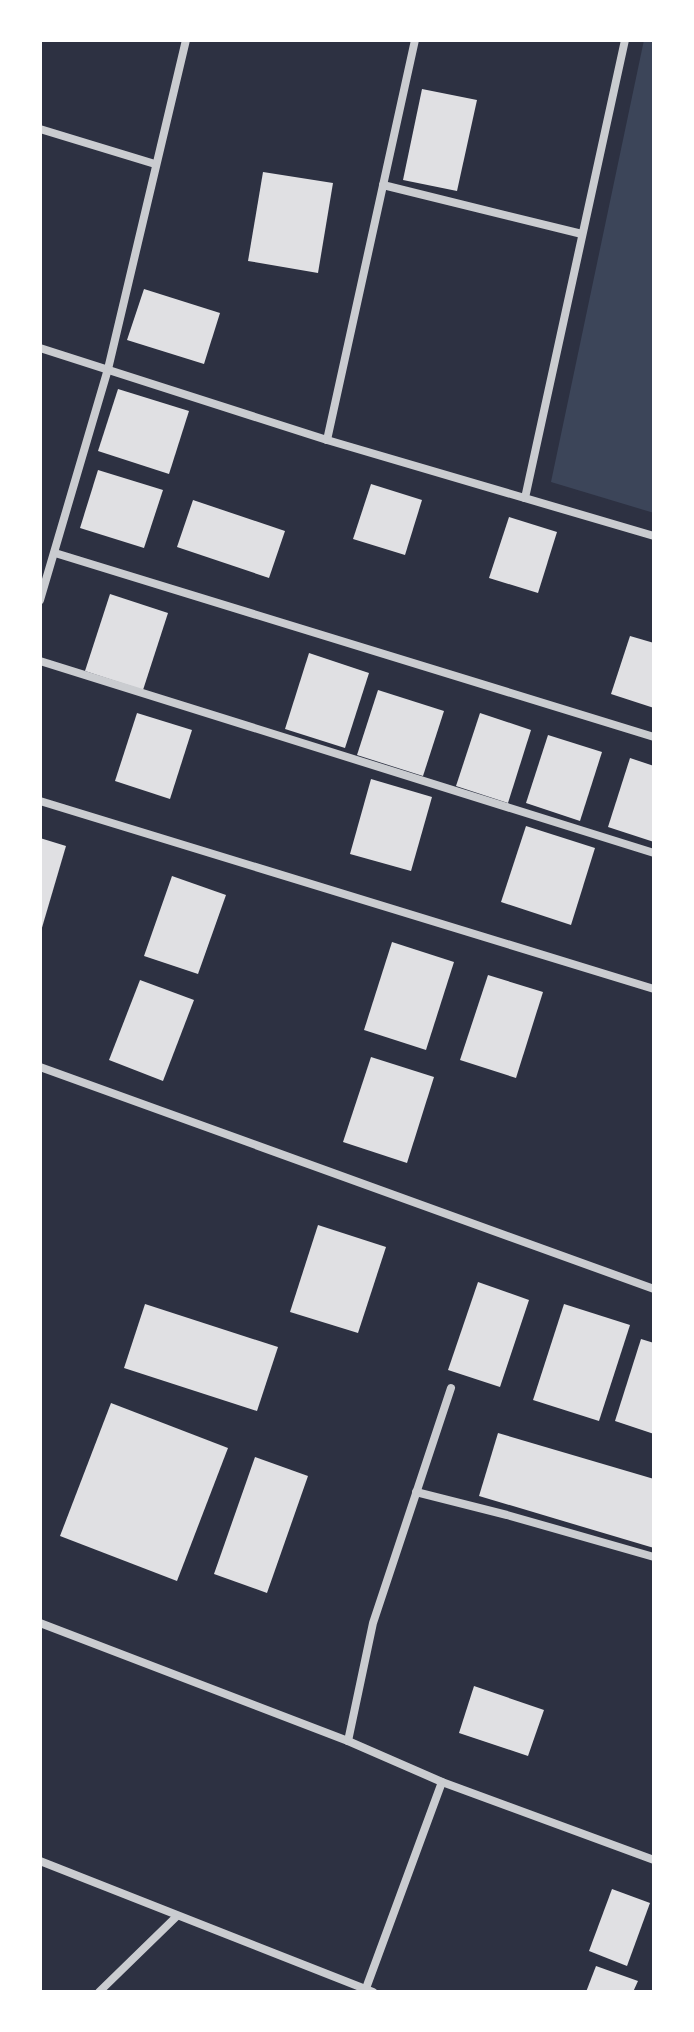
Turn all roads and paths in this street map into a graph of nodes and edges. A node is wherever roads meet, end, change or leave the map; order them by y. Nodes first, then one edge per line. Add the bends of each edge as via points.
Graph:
1 (186, 40) edge
2 (415, 40) edge
3 (625, 40) edge
4 (40, 129) edge
5 (155, 164) junction
6 (383, 185) junction
7 (582, 234) junction
8 (40, 348) edge
9 (108, 369) junction
10 (327, 440) junction
11 (525, 498) junction
12 (654, 536) edge
13 (55, 553) junction
14 (40, 600) edge
15 (40, 661) edge
16 (654, 737) edge
17 (40, 801) edge
18 (654, 853) edge
19 (654, 989) edge
20 (40, 1067) edge
21 (654, 1289) edge
22 (451, 1388) dead end
23 (416, 1492) junction
24 (654, 1557) edge
25 (40, 1623) edge
26 (348, 1741) junction
27 (442, 1782) junction
28 (654, 1860) edge
29 (40, 1861) edge
30 (177, 1916) junction
31 (368, 1991) edge
32 (99, 1992) edge

1 - 5 street
2 - 6 street
3 - 7 street
4 - 5 street
5 - 9 street
6 - 7 street
6 - 10 street
7 - 11 street
8 - 9 street
9 - 10 street
9 - 13 street
10 - 11 street
11 - 12 street
13 - 14 street
13 - 16 street
15 - 18 street
17 - 19 street
20 - 21 street
22 - 23 street
23 - 24 street
23 - 26 street via 373,1623
25 - 26 street
26 - 27 street
27 - 28 street
27 - 31 street
29 - 30 street
30 - 31 street
30 - 32 street

